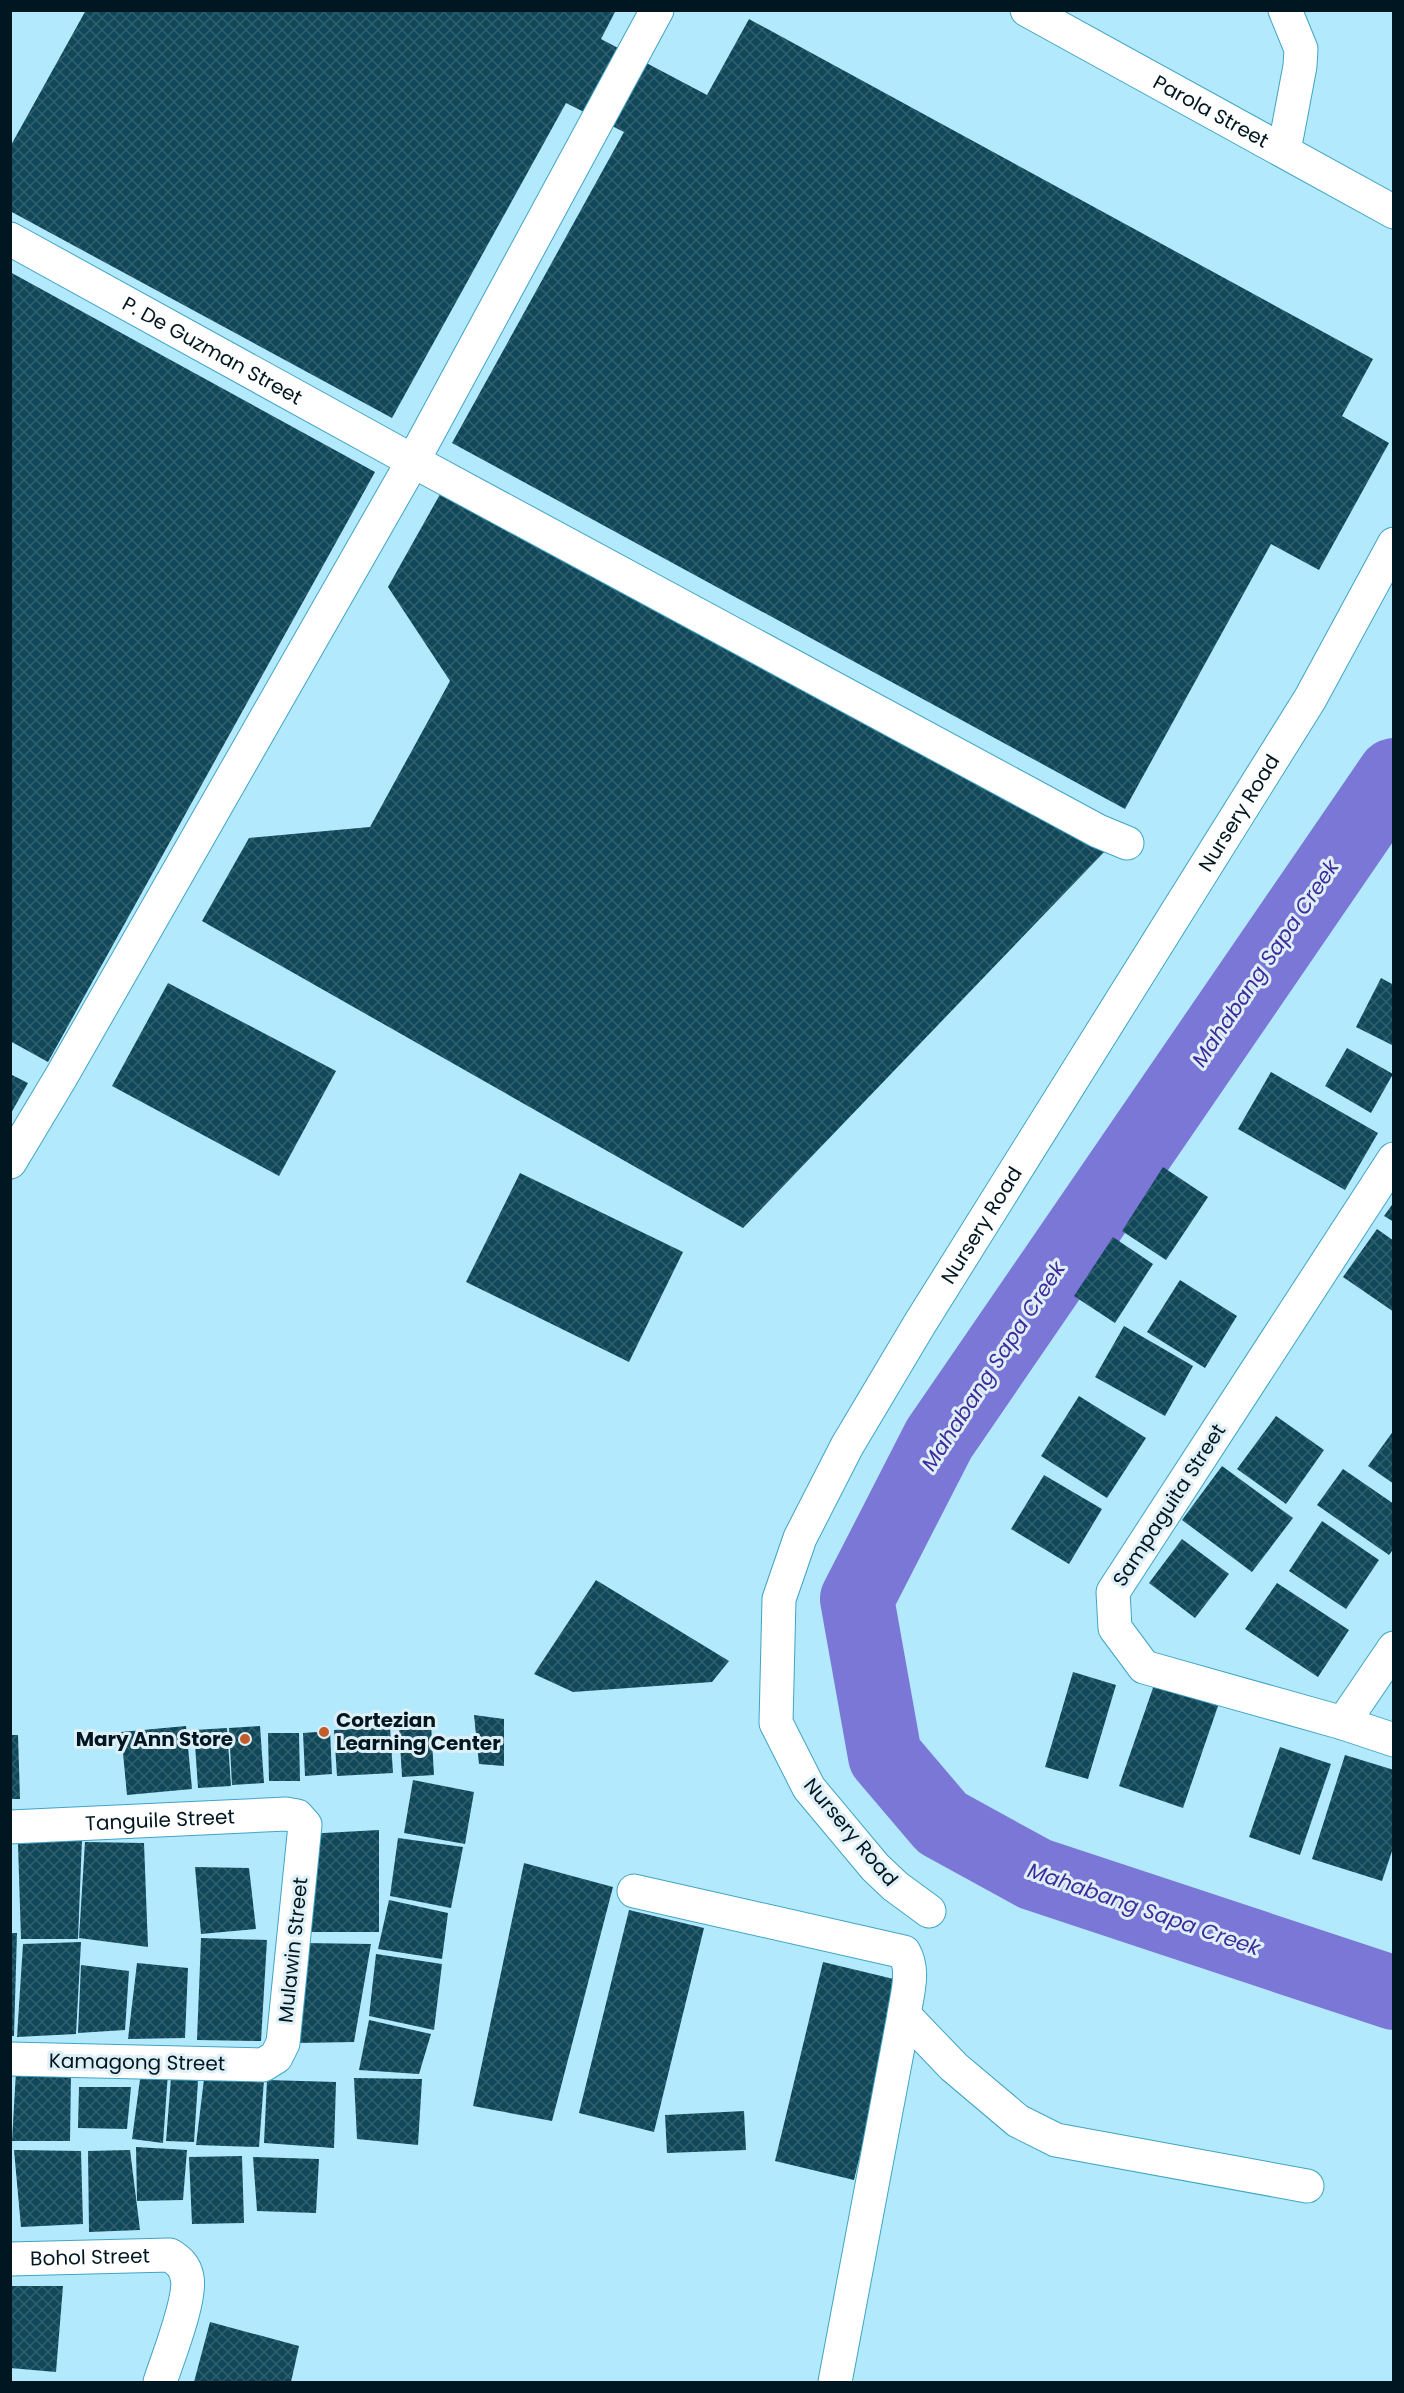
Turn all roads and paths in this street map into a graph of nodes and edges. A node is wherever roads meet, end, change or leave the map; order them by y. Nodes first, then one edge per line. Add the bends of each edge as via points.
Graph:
1 (657, 10) edge
2 (1027, 10) edge
3 (1285, 10) edge
4 (1284, 151) junction
5 (1394, 212) edge
6 (10, 239) edge
7 (413, 461) junction
8 (1394, 544) edge
9 (1127, 843) dead end
10 (1394, 1159) edge
11 (10, 1162) edge
12 (1394, 1648) edge
13 (1343, 1723) junction
14 (1394, 1740) edge
15 (305, 1825) joint
16 (10, 1827) edge
17 (634, 1890) dead end
18 (929, 1911) dead end
19 (903, 2015) junction
20 (10, 2059) edge
21 (263, 2065) joint
22 (1307, 2186) dead end
23 (10, 2259) edge
24 (160, 2382) edge
25 (835, 2382) edge

1 - 7 street
2 - 4 street, Parola Street
3 - 4 street via 1301,49
4 - 5 street, Parola Street
6 - 7 street, P. De Guzman Street
7 - 9 street, P. De Guzman Street via 1098,831
7 - 11 street
8 - 18 street, Nursery Road via 1310,699 847,1446 800,1538 779,1599 776,1723 809,1788 875,1866
10 - 13 street, Sampaguita Street via 1113,1593 1114,1628 1144,1667
12 - 13 street
13 - 14 street, Sampaguita Street
15 - 16 street, Tanguile Street via 297,1816 286,1814
15 - 21 street, Mulawin Street via 283,2043 276,2057
17 - 19 street via 904,1952 910,1968
19 - 22 street via 954,2067 1018,2121 1056,2140
19 - 25 street
20 - 21 street, Kamagong Street
23 - 24 street, Bohol Street via 170,2255 182,2264 188,2278 182,2314

